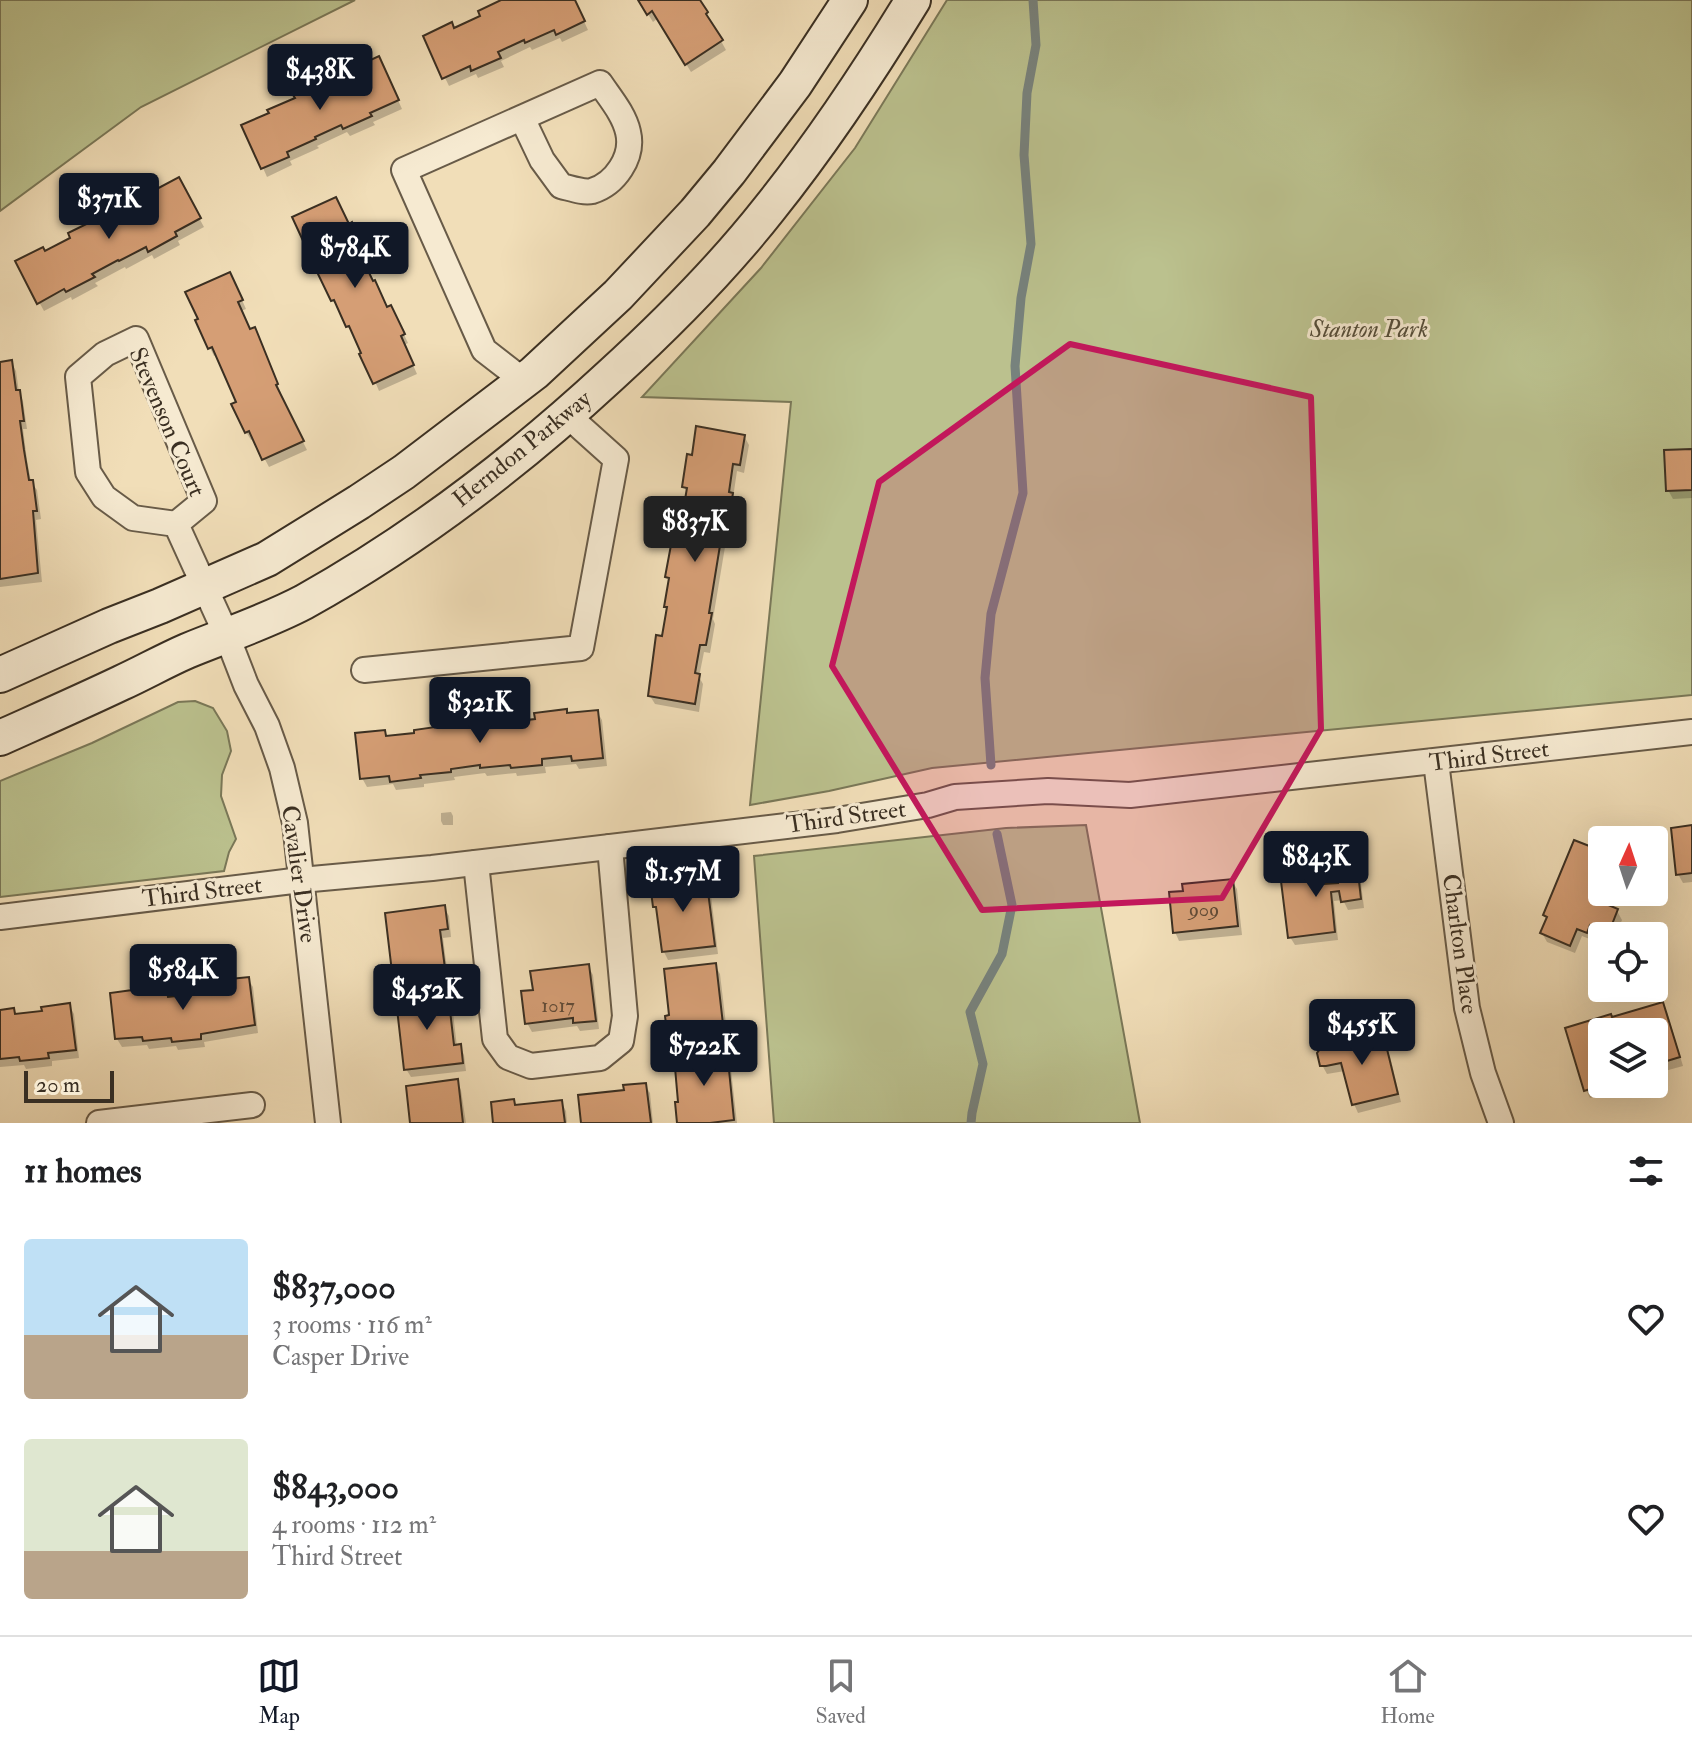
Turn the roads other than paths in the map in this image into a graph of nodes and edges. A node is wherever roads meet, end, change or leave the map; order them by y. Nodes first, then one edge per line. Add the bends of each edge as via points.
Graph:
1 (850, 0) edge
2 (913, 0) edge
3 (522, 118) junction
4 (524, 381) junction
5 (567, 415) junction
6 (176, 524) junction
7 (205, 586) junction
8 (227, 636) junction
9 (364, 670) dead end
10 (0, 675) edge
11 (1692, 732) edge
12 (0, 738) edge
13 (1436, 762) junction
14 (610, 847) junction
15 (476, 863) junction
16 (301, 880) junction
17 (0, 917) edge
18 (252, 1105) dead end
19 (110, 1122) edge
20 (328, 1123) edge
21 (1501, 1123) edge

1 - 4 main road via 795,84 695,213 618,295
2 - 5 main road, Herndon Parkway via 833,123 768,210 654,336
3 - 3 street via 561,186 589,192 613,180 626,161 629,134 600,83
3 - 4 street via 404,170 484,350
4 - 7 main road via 359,502 267,559
5 - 8 main road, Herndon Parkway via 485,482 348,577
5 - 9 street via 616,459 581,648
6 - 6 street, Stevenson Court via 204,501 136,339 105,354 78,377 88,472 104,497 133,518
6 - 7 street, Stevenson Court
7 - 8 street, Stevenson Court
7 - 10 main road
8 - 12 main road, Herndon Parkway
8 - 16 street, Cavalier Drive via 282,768
11 - 13 street, Third Street
13 - 14 street, Third Street via 1130,795 1048,791 955,797 837,820
13 - 21 street, Charlton Place via 1467,1008
14 - 15 street, Third Street
14 - 15 street via 625,1016 621,1041 600,1058 531,1066 508,1057 495,1039
15 - 16 street, Third Street
16 - 17 street, Third Street
16 - 20 street, Cavalier Drive
18 - 19 street

